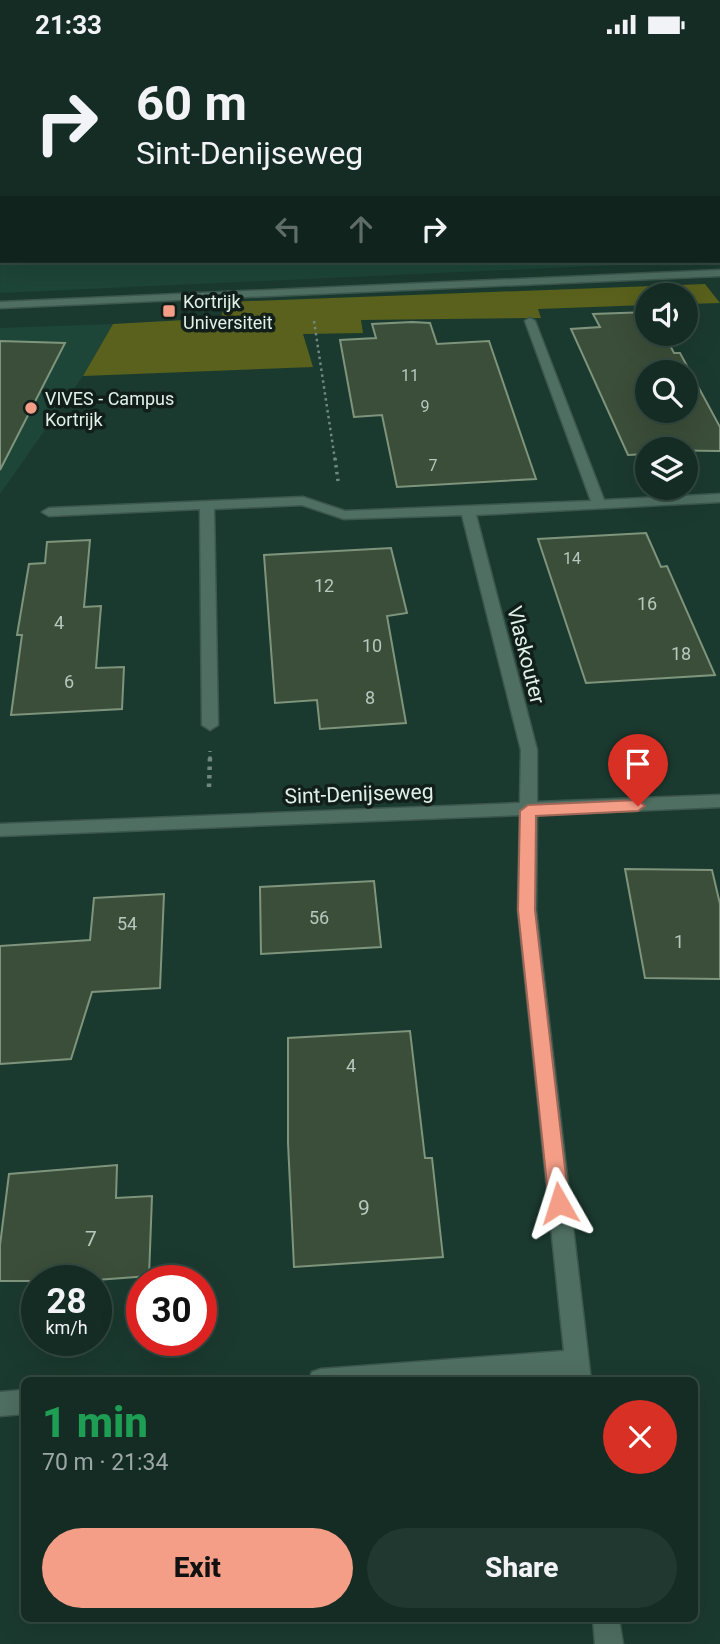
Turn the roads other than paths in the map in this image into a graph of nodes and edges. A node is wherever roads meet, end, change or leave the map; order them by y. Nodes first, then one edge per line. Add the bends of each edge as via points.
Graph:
1 (720, 273) edge
2 (0, 305) edge
3 (530, 321) dead end
4 (716, 498) edge
5 (599, 504) junction
6 (207, 505) junction
7 (468, 511) junction
8 (720, 511) edge
9 (48, 512) dead end
10 (210, 725) road end
11 (720, 801) edge
12 (528, 811) junction
13 (0, 830) edge
14 (578, 1371) edge
15 (424, 1377) edge
16 (21, 1402) edge
17 (0, 1404) edge
18 (606, 1622) edge
19 (609, 1644) edge

1 - 2 street
3 - 5 street
4 - 5 street
4 - 8 street
5 - 7 street
6 - 7 street via 303,501 344,515
6 - 9 street
6 - 10 street
7 - 12 street, Vlaskouter via 529,750
11 - 12 street, Sint-Denijseweg
12 - 13 street, Sint-Denijseweg
12 - 14 street, Vlaskouter via 527,910
14 - 15 street
16 - 17 street
18 - 19 street

